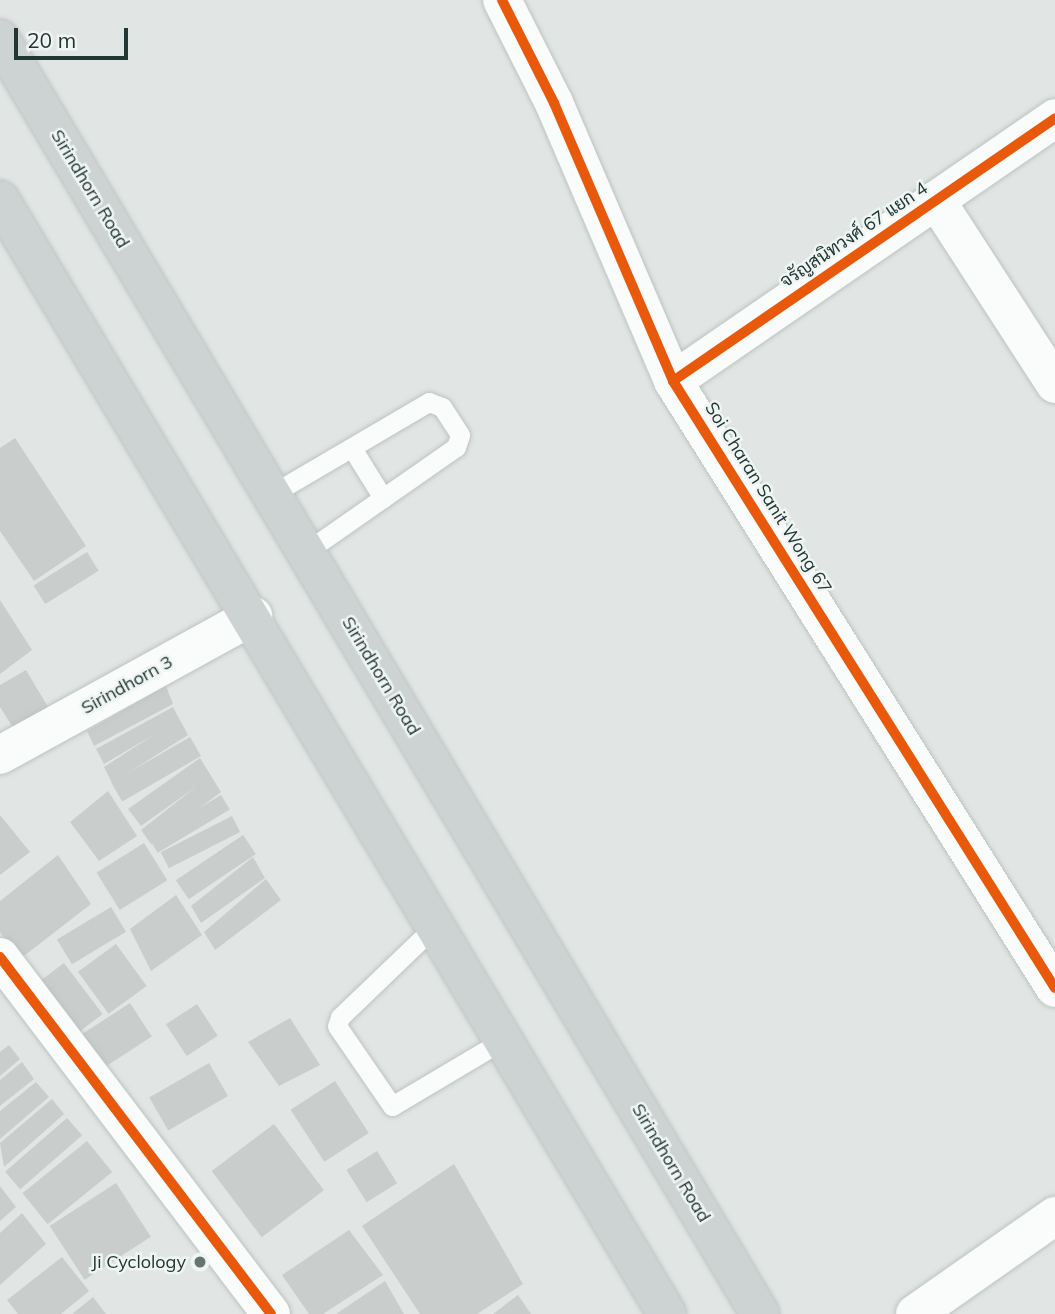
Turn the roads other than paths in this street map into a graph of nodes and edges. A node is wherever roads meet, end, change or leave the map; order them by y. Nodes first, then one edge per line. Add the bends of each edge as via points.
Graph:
1 (502, 0) edge
2 (0, 39) edge
3 (1055, 118) edge
4 (0, 200) edge
5 (936, 201) junction
6 (673, 381) junction
7 (1055, 384) edge
8 (352, 448) junction
9 (272, 494) junction
10 (383, 498) junction
11 (307, 551) junction
12 (253, 616) junction
13 (0, 755) edge
14 (436, 925) junction
15 (0, 957) edge
16 (1055, 988) edge
17 (505, 1040) junction
18 (1055, 1216) edge
19 (271, 1314) edge
20 (667, 1314) edge
21 (760, 1314) edge
22 (915, 1314) edge

1 - 6 street, Soi Charan Sanit Wong 67 via 554,103
2 - 9 main road, Sirindhorn Road
3 - 5 street, จรัญสนิทวงศ์ 67 แยก 4
4 - 12 main road
5 - 6 street, จรัญสนิทวงศ์ 67 แยก 4
5 - 7 street
6 - 16 street, Soi Charan Sanit Wong 67
8 - 9 lane
8 - 10 lane
8 - 10 lane via 429,402 442,407 460,435 456,447
9 - 11 main road, Sirindhorn Road
10 - 11 lane
11 - 21 main road, Sirindhorn Road
12 - 13 street, Sirindhorn 3
12 - 14 main road
14 - 17 main road
14 - 17 lane via 340,1017 337,1026 392,1106
15 - 19 street
17 - 20 main road
18 - 22 street

